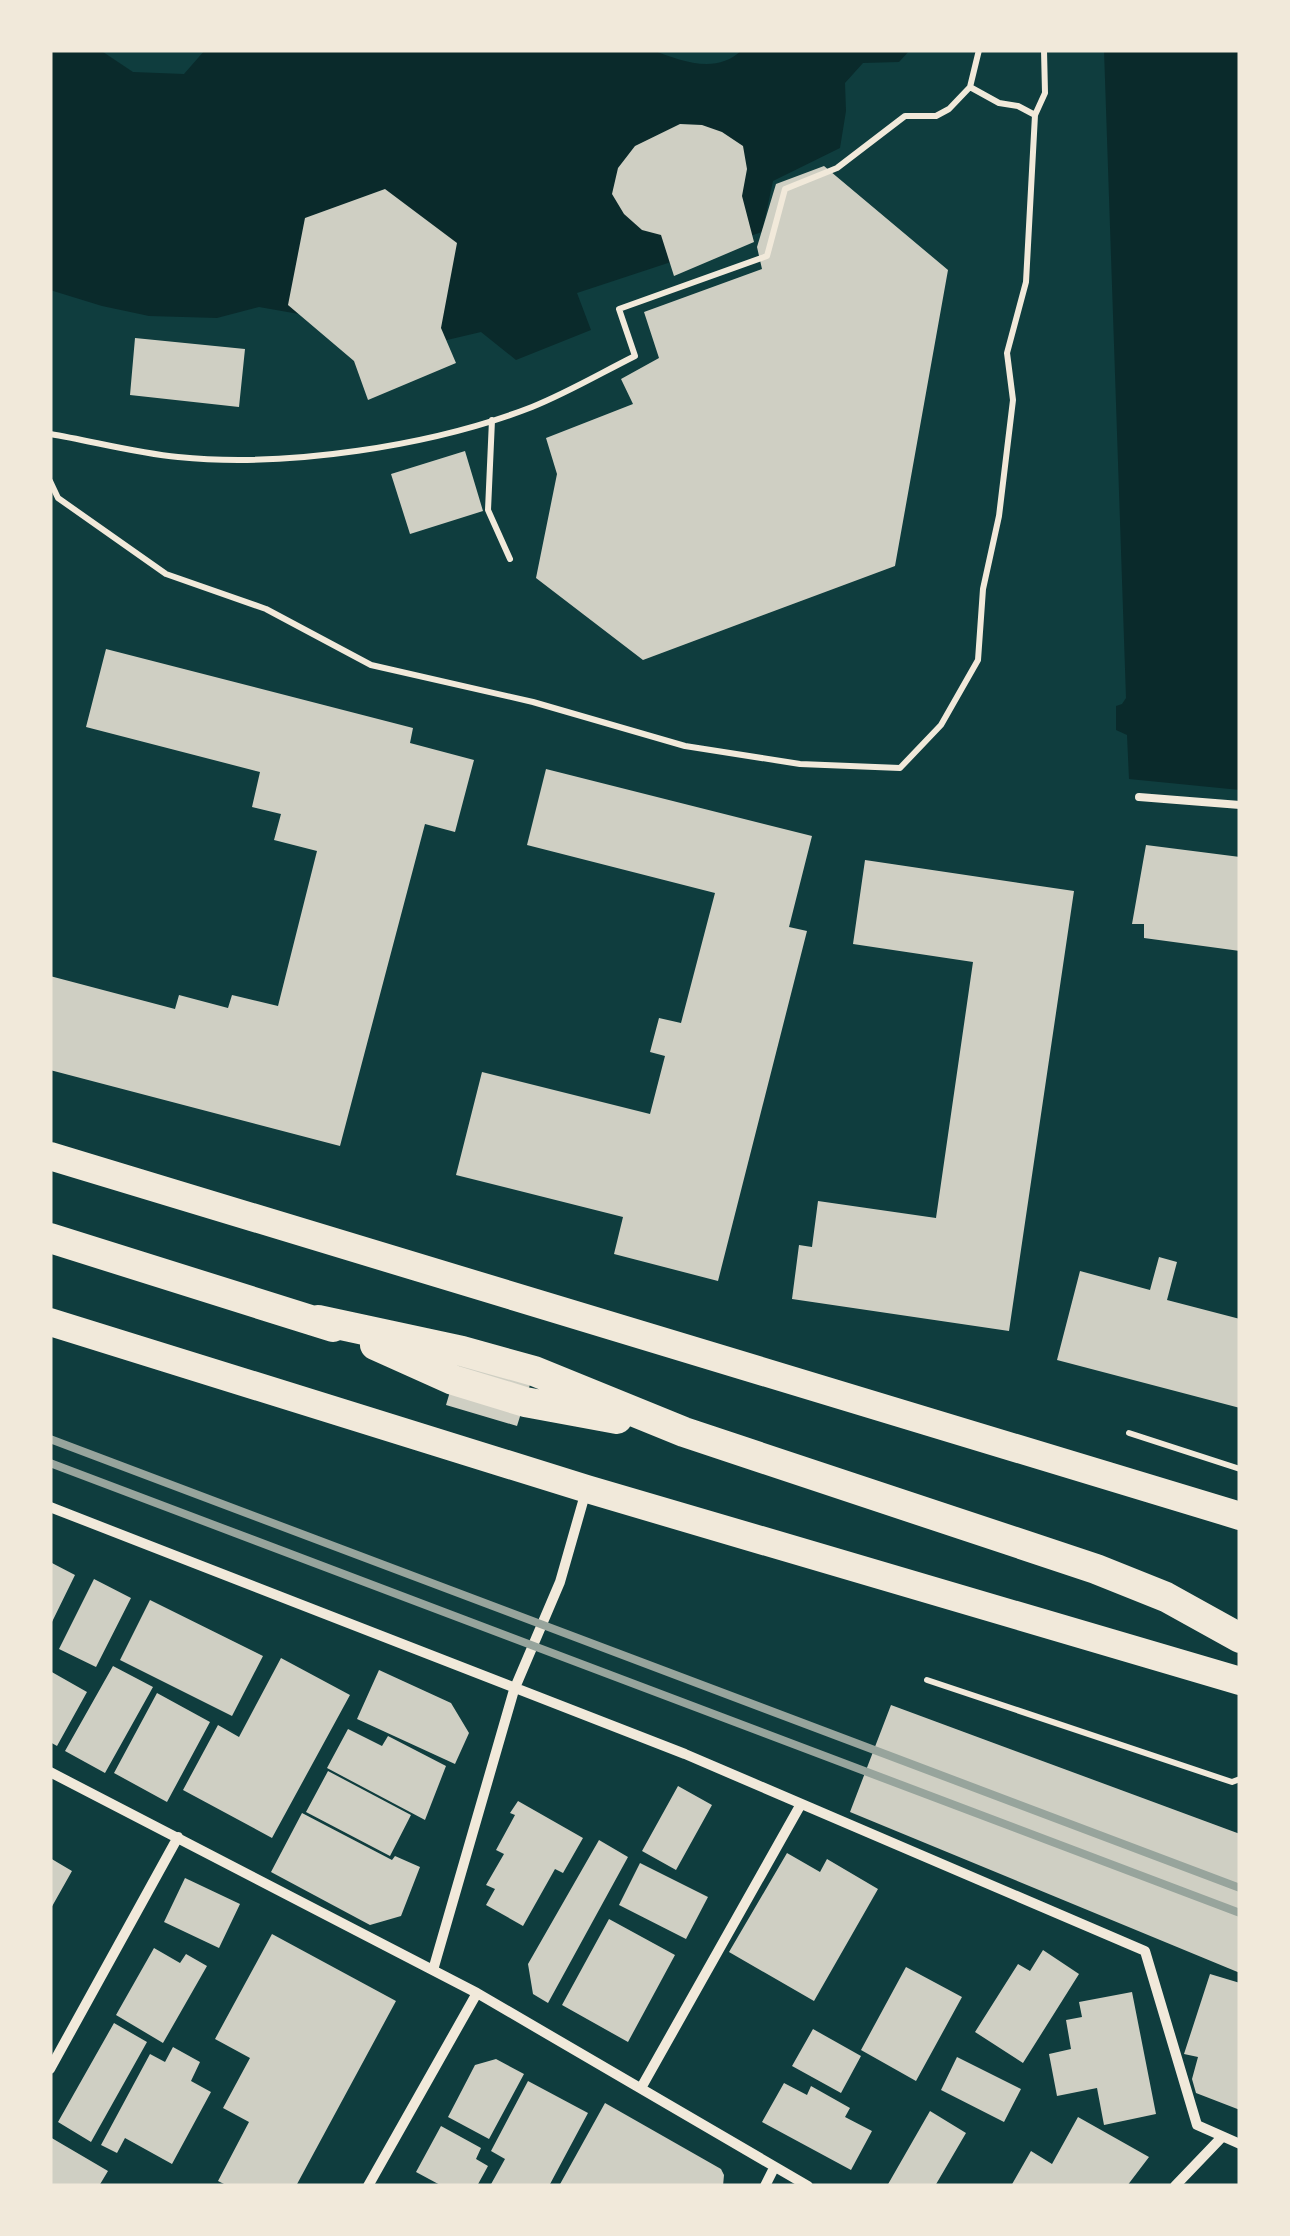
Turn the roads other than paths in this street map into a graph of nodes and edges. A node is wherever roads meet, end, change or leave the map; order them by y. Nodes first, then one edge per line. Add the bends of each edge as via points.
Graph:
1 (1139, 797) dead end
2 (1240, 804) edge
3 (50, 1156) edge
4 (50, 1238) edge
5 (50, 1322) edge
6 (587, 1489) junction
7 (50, 1507) edge
8 (1240, 1516) edge
9 (1240, 1638) edge
10 (1240, 1681) edge
11 (514, 1690) junction
12 (50, 1772) edge
13 (801, 1804) junction
14 (178, 1837) junction
15 (433, 1970) junction
16 (477, 1993) junction
17 (50, 2070) edge
18 (641, 2088) junction
19 (1222, 2137) junction
20 (1240, 2144) edge
21 (774, 2168) junction
22 (368, 2186) edge
23 (764, 2186) edge
24 (808, 2186) edge
25 (1175, 2186) edge

1 - 2 lane
3 - 8 highway
4 - 9 highway via 318,1320 534,1371 684,1432 1096,1569
5 - 6 highway
6 - 10 highway
6 - 11 street via 560,1582
7 - 11 street
11 - 13 street
11 - 15 street
12 - 14 street
13 - 18 street
13 - 19 street via 1145,1951 1197,2125
14 - 15 street
14 - 17 street
15 - 16 street
16 - 18 street
16 - 22 street
18 - 21 street
19 - 20 street
19 - 25 street
21 - 23 street
21 - 24 street

